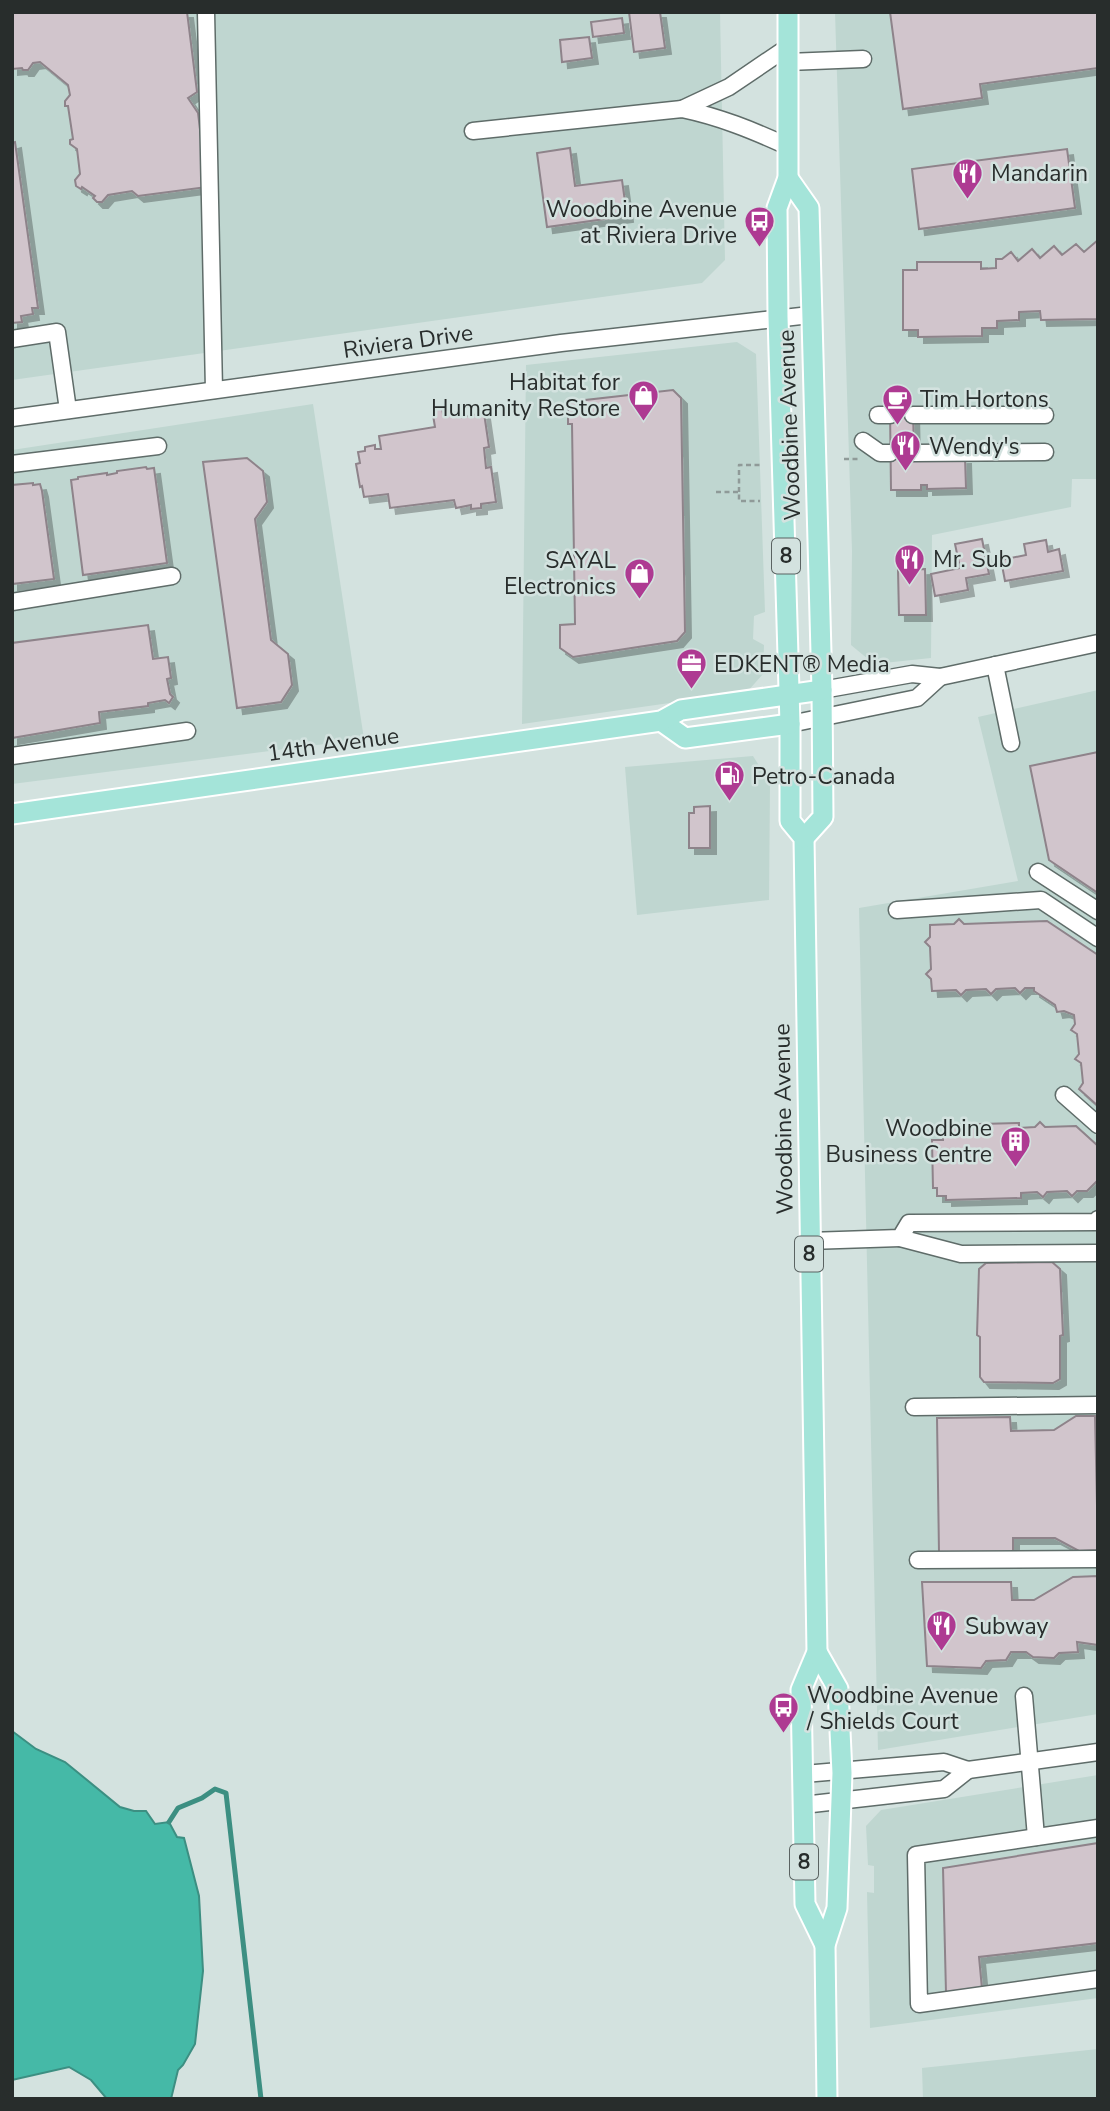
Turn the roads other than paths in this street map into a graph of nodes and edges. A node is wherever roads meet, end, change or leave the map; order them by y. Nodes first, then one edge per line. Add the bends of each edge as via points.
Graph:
1 (206, 12) edge
2 (788, 12) edge
3 (788, 55) junction
4 (863, 59) dead end
5 (682, 109) junction
6 (473, 131) dead end
7 (787, 146) junction
8 (788, 178) junction
9 (810, 315) junction
10 (778, 317) junction
11 (12, 339) edge
12 (214, 390) junction
13 (68, 410) junction
14 (913, 415) dead end
15 (1045, 415) dead end
16 (12, 418) edge
17 (863, 441) dead end
18 (158, 446) dead end
19 (1045, 452) dead end
20 (890, 453) dead end
21 (914, 453) dead end
22 (12, 464) edge
23 (173, 576) dead end
24 (786, 584) junction
25 (819, 586) junction
26 (12, 602) edge
27 (1098, 643) edge
28 (995, 665) junction
29 (940, 677) junction
30 (822, 691) junction
31 (789, 695) junction
32 (822, 719) junction
33 (662, 722) junction
34 (790, 724) junction
35 (187, 731) dead end
36 (1011, 743) dead end
37 (12, 756) edge
38 (12, 814) edge
39 (804, 838) junction
40 (1038, 872) dead end
41 (897, 910) dead end
42 (1098, 911) edge
43 (1098, 938) edge
44 (1064, 1095) dead end
45 (1098, 1125) edge
46 (1098, 1219) edge
47 (900, 1238) junction
48 (809, 1241) junction
49 (1098, 1253) edge
50 (1098, 1405) edge
51 (915, 1407) dead end
52 (1098, 1559) edge
53 (918, 1560) dead end
54 (817, 1652) junction
55 (1024, 1696) dead end
56 (1098, 1752) edge
57 (1028, 1761) junction
58 (968, 1770) junction
59 (842, 1773) junction
60 (804, 1774) junction
61 (840, 1802) junction
62 (803, 1805) junction
63 (1098, 1828) edge
64 (1035, 1838) junction
65 (825, 1945) junction
66 (1098, 1979) edge
67 (827, 2099) edge

1 - 12 street
2 - 3 main road, Woodbine Avenue / 8
3 - 4 street
3 - 5 street
3 - 7 main road, Woodbine Avenue / 8
5 - 6 street
5 - 7 street via 743,125
7 - 8 main road, Woodbine Avenue / 8
8 - 9 main road, Woodbine Avenue / 8 via 809,208
8 - 10 main road, Woodbine Avenue / 8 via 777,208
9 - 10 street, Riviera Drive
9 - 25 main road, Woodbine Avenue / 8
10 - 12 street, Riviera Drive
10 - 24 main road, Woodbine Avenue / 8
11 - 13 street via 57,332
12 - 13 street, Riviera Drive
13 - 16 street, Riviera Drive
14 - 15 street
17 - 20 street via 880,453
18 - 22 street
19 - 21 street
23 - 26 street
24 - 25 main road
24 - 31 main road, Woodbine Avenue / 8
25 - 30 main road, Woodbine Avenue / 8
27 - 28 street, 14th Avenue
28 - 29 street, 14th Avenue
28 - 36 street
29 - 30 street, 14th Avenue via 912,674
29 - 32 street, 14th Avenue via 917,698
30 - 31 main road, 14th Avenue
30 - 32 main road, Woodbine Avenue / 8
31 - 33 main road, 14th Avenue via 681,710
31 - 34 main road, Woodbine Avenue / 8
32 - 34 street, 14th Avenue
32 - 39 main road, Woodbine Avenue / 8 via 823,817
33 - 34 main road, 14th Avenue via 685,738
33 - 38 main road, 14th Avenue
34 - 39 main road, Woodbine Avenue / 8 via 790,821
35 - 37 street
39 - 48 main road, Woodbine Avenue / 8
40 - 42 street
41 - 43 street via 1041,900
44 - 45 street
46 - 47 street via 909,1223
47 - 48 street
47 - 49 street via 961,1254
48 - 54 main road, Woodbine Avenue / 8
50 - 51 street
52 - 53 street
54 - 59 main road, Woodbine Avenue / 8 via 838,1689
54 - 60 main road, Woodbine Avenue / 8 via 801,1690
55 - 57 street
56 - 57 street
57 - 58 street
57 - 64 street
58 - 59 street via 944,1762
58 - 61 street via 944,1789
59 - 60 street
59 - 61 main road, Woodbine Avenue / 8
60 - 62 main road, Woodbine Avenue / 8
61 - 62 street
61 - 65 main road, Woodbine Avenue / 8 via 837,1908
62 - 65 main road, Woodbine Avenue / 8 via 805,1904
63 - 64 street
64 - 66 street via 916,1855 919,2004
65 - 67 main road, Woodbine Avenue / 8

